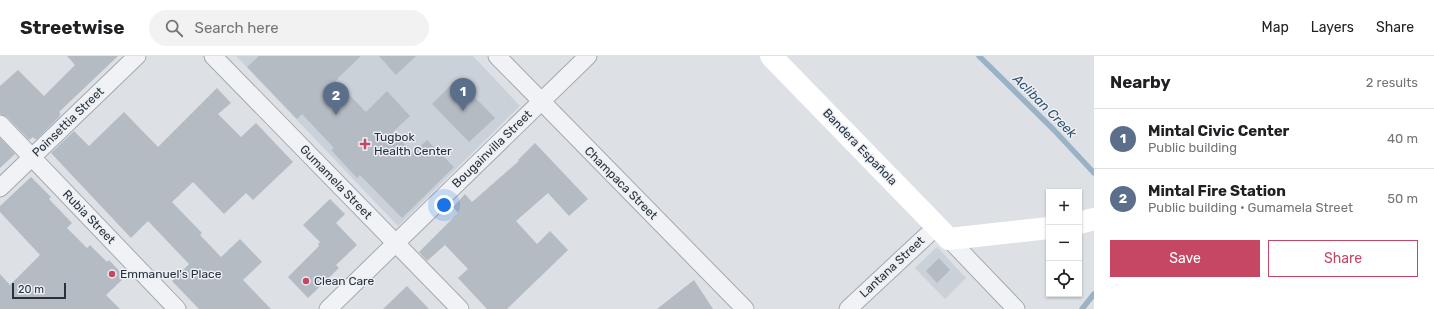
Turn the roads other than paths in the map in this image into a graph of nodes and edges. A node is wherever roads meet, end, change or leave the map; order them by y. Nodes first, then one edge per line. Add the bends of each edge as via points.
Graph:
1 (137, 56) edge
2 (213, 56) edge
3 (497, 56) edge
4 (588, 56) edge
5 (771, 56) edge
6 (541, 101) junction
7 (0, 124) edge
8 (32, 158) junction
9 (0, 188) edge
10 (1094, 219) edge
11 (1082, 222) edge
12 (1046, 228) edge
13 (943, 232) junction
14 (396, 243) junction
15 (177, 309) edge
16 (328, 309) edge
17 (460, 309) edge
18 (745, 309) edge
19 (848, 309) edge
20 (1016, 309) edge

1 - 8 street, Poinsettia Street
2 - 14 street, Gumamela Street
3 - 6 street, Champaca Street
4 - 6 street, Bougainvilla Street
5 - 13 street, Bandera Española
6 - 14 street, Bougainvilla Street
6 - 18 street, Champaca Street
7 - 8 street, Rubia Street
8 - 9 street, Poinsettia Street
8 - 15 street, Rubia Street
10 - 11 street
12 - 13 street
13 - 19 street, Lantana Street
13 - 20 street
14 - 16 street, Bougainvilla Street
14 - 17 street, Gumamela Street

